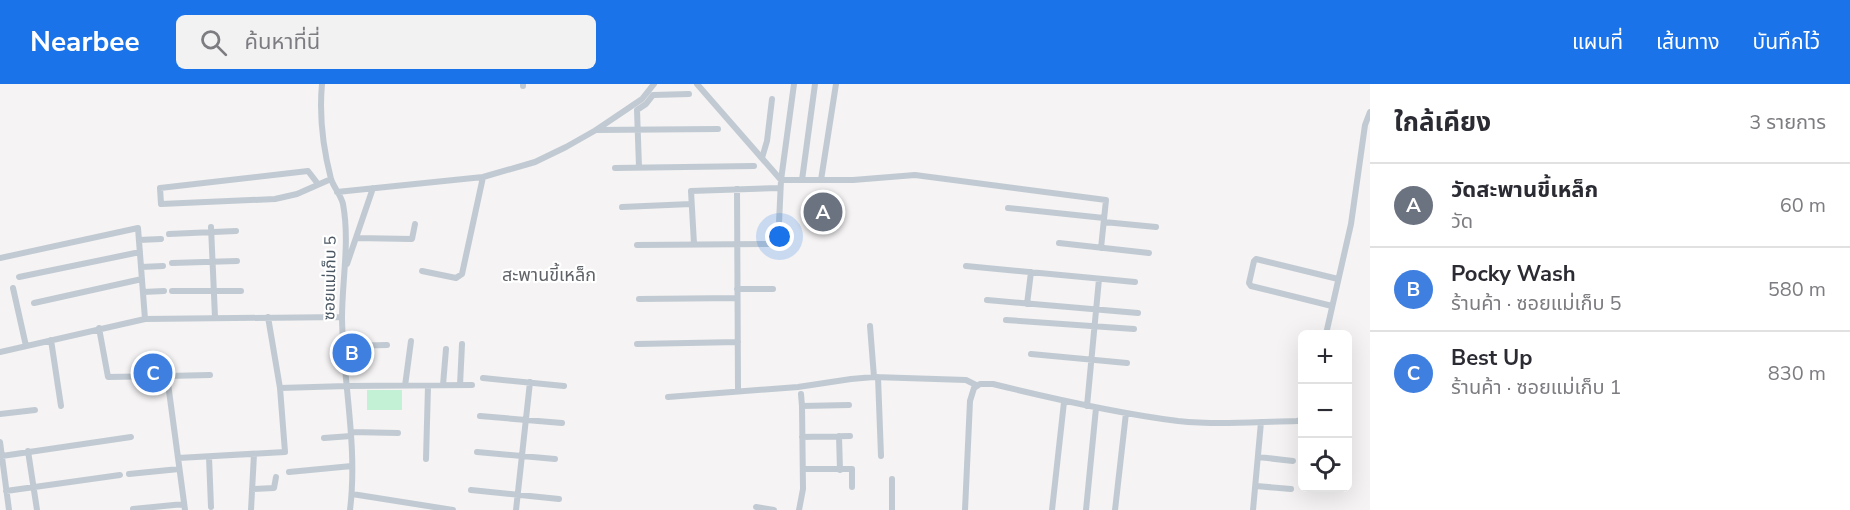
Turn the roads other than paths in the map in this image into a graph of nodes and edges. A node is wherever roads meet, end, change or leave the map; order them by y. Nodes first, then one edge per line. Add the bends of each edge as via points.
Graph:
1 (322, 84) edge
2 (654, 84) edge
3 (697, 84) edge
4 (794, 84) edge
5 (815, 84) edge
6 (836, 84) edge
7 (689, 94) dead end
8 (772, 99) dead end
9 (1370, 112) edge
10 (718, 129) dead end
11 (596, 130) junction
12 (638, 131) junction
13 (762, 158) junction
14 (754, 166) dead end
15 (639, 167) junction
16 (615, 168) dead end
17 (483, 177) junction
18 (331, 179) junction
19 (781, 180) junction
20 (802, 180) junction
21 (821, 180) junction
22 (318, 184) junction
23 (373, 188) junction
24 (780, 188) junction
25 (737, 189) junction
26 (337, 192) junction
27 (691, 204) junction
28 (622, 207) dead end
29 (1008, 208) dead end
30 (1104, 220) junction
31 (415, 224) dead end
32 (1156, 227) dead end
33 (212, 230) junction
34 (236, 231) dead end
35 (169, 234) dead end
36 (357, 238) junction
37 (161, 239) dead end
38 (139, 240) junction
39 (1059, 243) dead end
40 (694, 244) junction
41 (737, 244) junction
42 (637, 246) dead end
43 (1101, 248) junction
44 (140, 252) junction
45 (1149, 253) dead end
46 (0, 258) edge
47 (237, 261) dead end
48 (213, 262) junction
49 (172, 263) dead end
50 (163, 266) dead end
51 (966, 266) dead end
52 (141, 267) junction
53 (346, 267) junction
54 (422, 271) dead end
55 (1031, 272) junction
56 (19, 277) dead end
57 (142, 279) junction
58 (1099, 279) junction
59 (1338, 279) junction
60 (1135, 282) dead end
61 (13, 288) dead end
62 (737, 289) junction
63 (773, 289) dead end
64 (164, 291) dead end
65 (172, 291) dead end
66 (214, 291) junction
67 (241, 291) dead end
68 (143, 292) junction
69 (738, 298) junction
70 (639, 299) dead end
71 (987, 300) dead end
72 (34, 303) dead end
73 (1027, 304) junction
74 (1332, 306) junction
75 (1096, 310) junction
76 (1138, 314) dead end
77 (215, 317) junction
78 (342, 317) junction
79 (268, 318) junction
80 (145, 319) junction
81 (1006, 320) dead end
82 (870, 326) dead end
83 (1094, 326) junction
84 (99, 328) junction
85 (1134, 329) dead end
86 (1327, 330) edge
87 (51, 340) junction
88 (411, 341) dead end
89 (738, 342) junction
90 (462, 344) dead end
91 (637, 344) dead end
92 (387, 345) dead end
93 (26, 346) junction
94 (344, 346) junction
95 (446, 349) dead end
96 (0, 352) edge
97 (1030, 354) dead end
98 (1091, 360) junction
99 (1127, 363) dead end
100 (210, 375) dead end
101 (167, 376) junction
102 (876, 377) junction
103 (483, 378) dead end
104 (530, 382) junction
105 (460, 385) junction
106 (472, 385) dead end
107 (976, 385) junction
108 (347, 386) junction
109 (405, 386) junction
110 (428, 386) junction
111 (443, 386) junction
112 (564, 386) dead end
113 (280, 388) junction
114 (738, 390) junction
115 (801, 394) dead end
116 (668, 397) dead end
117 (1064, 402) junction
118 (849, 405) dead end
119 (61, 406) dead end
120 (802, 406) junction
121 (1087, 406) junction
122 (1096, 408) junction
123 (35, 410) dead end
124 (1126, 413) junction
125 (0, 414) edge
126 (480, 416) dead end
127 (526, 419) junction
128 (1298, 421) edge
129 (1261, 422) junction
130 (562, 423) dead end
131 (398, 433) dead end
132 (351, 434) junction
133 (838, 436) junction
134 (850, 436) dead end
135 (131, 437) dead end
136 (802, 437) junction
137 (324, 438) dead end
138 (0, 442) edge
139 (28, 451) junction
140 (477, 452) dead end
141 (254, 454) junction
142 (2, 456) junction
143 (522, 456) junction
144 (881, 456) dead end
145 (209, 457) junction
146 (1258, 457) junction
147 (178, 458) junction
148 (426, 459) dead end
149 (555, 459) dead end
150 (1293, 461) dead end
151 (352, 466) junction
152 (179, 469) junction
153 (803, 469) junction
154 (840, 470) junction
155 (289, 472) dead end
156 (129, 474) dead end
157 (120, 475) dead end
158 (276, 477) dead end
159 (891, 478) dead end
160 (1256, 486) junction
161 (34, 487) junction
162 (852, 487) dead end
163 (252, 489) junction
164 (1291, 489) dead end
165 (471, 490) dead end
166 (6, 491) junction
167 (352, 494) junction
168 (519, 495) junction
169 (559, 499) dead end
170 (185, 507) edge
171 (211, 507) dead end
172 (756, 507) dead end
173 (133, 509) edge
174 (9, 510) edge
175 (37, 510) edge
176 (251, 510) edge
177 (350, 510) edge
178 (453, 510) edge
179 (516, 510) edge
180 (774, 510) edge
181 (799, 510) edge
182 (892, 510) edge
183 (965, 510) edge
184 (1052, 510) edge
185 (1086, 510) edge
186 (1114, 510) edge
187 (1254, 510) edge

1 - 18 street, ซอยแม่เก็บ 5 via 321,126
2 - 11 street via 642,99
3 - 13 street
4 - 19 street
5 - 20 street
6 - 21 street
7 - 12 street via 653,95 638,110
8 - 13 street
9 - 59 street
10 - 12 street
11 - 12 street
11 - 17 street via 536,162
12 - 15 street
13 - 19 street
14 - 15 street
15 - 16 street
17 - 23 street
17 - 54 street via 462,274 456,278
18 - 22 street
18 - 26 street, ซอยแม่เก็บ 5
19 - 20 street
19 - 24 street
20 - 21 street
21 - 30 street via 915,175 1015,187 1106,200
22 - 22 street via 275,199 161,204 160,188 308,171
23 - 26 street
23 - 36 street
24 - 25 street
24 - 41 street via 778,244
25 - 27 street via 691,191
25 - 41 street
26 - 53 street, ซอยแม่เก็บ 5 via 343,201
27 - 28 street
27 - 40 street
29 - 30 street
30 - 32 street
30 - 43 street
31 - 36 street via 412,239
33 - 34 street
33 - 35 street
33 - 48 street
36 - 53 street
37 - 38 street
38 - 44 street
38 - 46 street via 138,228
39 - 43 street
40 - 41 street
40 - 42 street
41 - 62 street
43 - 45 street
44 - 52 street
44 - 56 street
47 - 48 street
48 - 49 street
48 - 66 street
50 - 52 street
51 - 55 street
52 - 57 street
53 - 78 street, ซอยแม่เก็บ 5
55 - 58 street
55 - 73 street
57 - 68 street
57 - 72 street
58 - 60 street
58 - 75 street
59 - 74 street
59 - 74 street via 1258,259 1254,261 1249,283
61 - 93 street
62 - 63 street
62 - 69 street
64 - 68 street
65 - 66 street
66 - 67 street
66 - 77 street
68 - 80 street
69 - 70 street
69 - 89 street
71 - 73 street
73 - 75 street
74 - 86 street
75 - 76 street
75 - 83 street
77 - 79 street
77 - 80 street
78 - 79 street
78 - 94 street, ซอยแม่เก็บ 5
79 - 113 street
80 - 84 street
81 - 83 street
82 - 102 street
83 - 85 street
83 - 98 street
84 - 87 street
84 - 101 street via 108,377
87 - 93 street
87 - 119 street
88 - 109 street
89 - 91 street
89 - 114 street
90 - 105 street
92 - 94 street
93 - 96 street
94 - 108 street, ซอยแม่เก็บ 5
95 - 111 street
97 - 98 street
98 - 99 street
98 - 121 street
100 - 101 street
101 - 147 street
102 - 107 street via 966,380
102 - 114 street
102 - 144 street
103 - 104 street
104 - 112 street
104 - 127 street
105 - 106 street
105 - 111 street
107 - 117 street via 993,384
107 - 183 street via 970,401
108 - 109 street
108 - 113 street
108 - 132 street, ซอยแม่เก็บ 5
109 - 110 street
110 - 111 street
110 - 148 street
113 - 141 street via 285,452
114 - 116 street
115 - 120 street
117 - 121 street
117 - 184 street
118 - 120 street
120 - 136 street
121 - 122 street
122 - 124 street
122 - 185 street
123 - 125 street
124 - 129 street via 1180,421
124 - 186 street
126 - 127 street
127 - 130 street
127 - 143 street
128 - 129 street
129 - 146 street
131 - 132 street
132 - 137 street
132 - 151 street, ซอยแม่เก็บ 5
133 - 134 street
133 - 136 street
133 - 154 street
135 - 139 street
136 - 153 street
138 - 142 street
139 - 142 street
139 - 161 street
140 - 143 street
141 - 145 street
141 - 163 street
142 - 166 street
143 - 149 street
143 - 168 street
145 - 147 street
145 - 171 street
146 - 150 street
146 - 160 street
147 - 152 street
151 - 155 street
151 - 167 street, ซอยแม่เก็บ 5
152 - 156 street
152 - 170 street
153 - 154 street
153 - 181 street
154 - 162 street via 852,470
157 - 161 street
158 - 163 street via 274,489
159 - 182 street
160 - 164 street
160 - 187 street
161 - 166 street
161 - 175 street
163 - 176 street
165 - 168 street
166 - 174 street
167 - 177 street, ซอยแม่เก็บ 5
167 - 178 street
168 - 169 street
168 - 179 street
170 - 173 street
172 - 180 street

